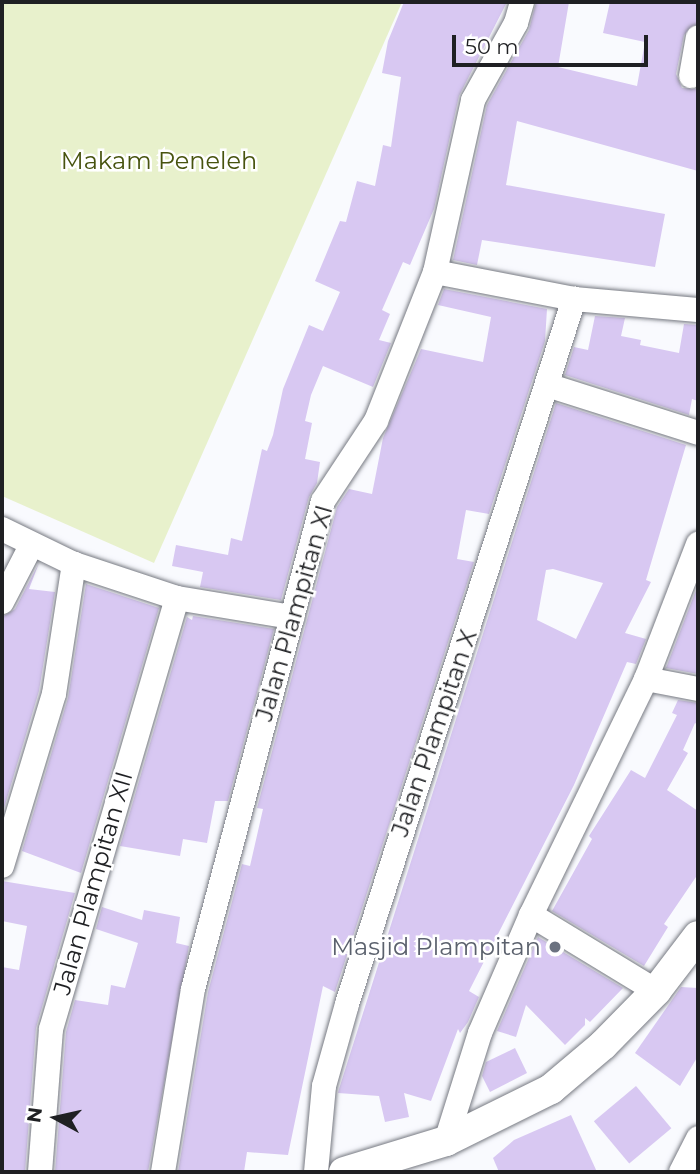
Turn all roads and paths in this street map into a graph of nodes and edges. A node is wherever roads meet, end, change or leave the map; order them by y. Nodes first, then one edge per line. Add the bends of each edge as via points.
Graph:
1 (522, 2) edge
2 (698, 38) edge
3 (691, 76) dead end
4 (435, 272) junction
5 (573, 299) junction
6 (698, 310) edge
7 (547, 385) junction
8 (698, 433) edge
9 (2, 529) edge
10 (32, 544) junction
11 (698, 544) edge
12 (74, 564) junction
13 (177, 598) junction
14 (2, 602) edge
15 (292, 617) junction
16 (646, 679) junction
17 (698, 689) edge
18 (2, 866) edge
19 (531, 915) junction
20 (698, 936) edge
21 (656, 991) junction
22 (698, 1138) edge
23 (446, 1141) junction
24 (40, 1172) edge
25 (163, 1172) edge
26 (316, 1172) edge
27 (344, 1172) edge
28 (681, 1172) edge

1 - 4 street, Jalan Plampitan XI via 516,23 474,100
2 - 3 street
4 - 5 street
4 - 15 street, Jalan Plampitan XI via 376,421 323,501
5 - 6 street
5 - 7 street, Jalan Plampitan X
7 - 8 street
7 - 26 street, Jalan Plampitan X via 347,1004 324,1086
9 - 10 street
10 - 12 street
10 - 14 street
11 - 16 street
12 - 13 street
12 - 18 street via 54,694
13 - 15 street
13 - 24 street, Jalan Plampitan XII via 51,1029
15 - 25 street, Jalan Plampitan XI via 193,989
16 - 17 street
16 - 19 street
19 - 21 street
19 - 23 street via 481,1033
20 - 21 street
21 - 23 street via 551,1089
22 - 28 street
23 - 27 street

